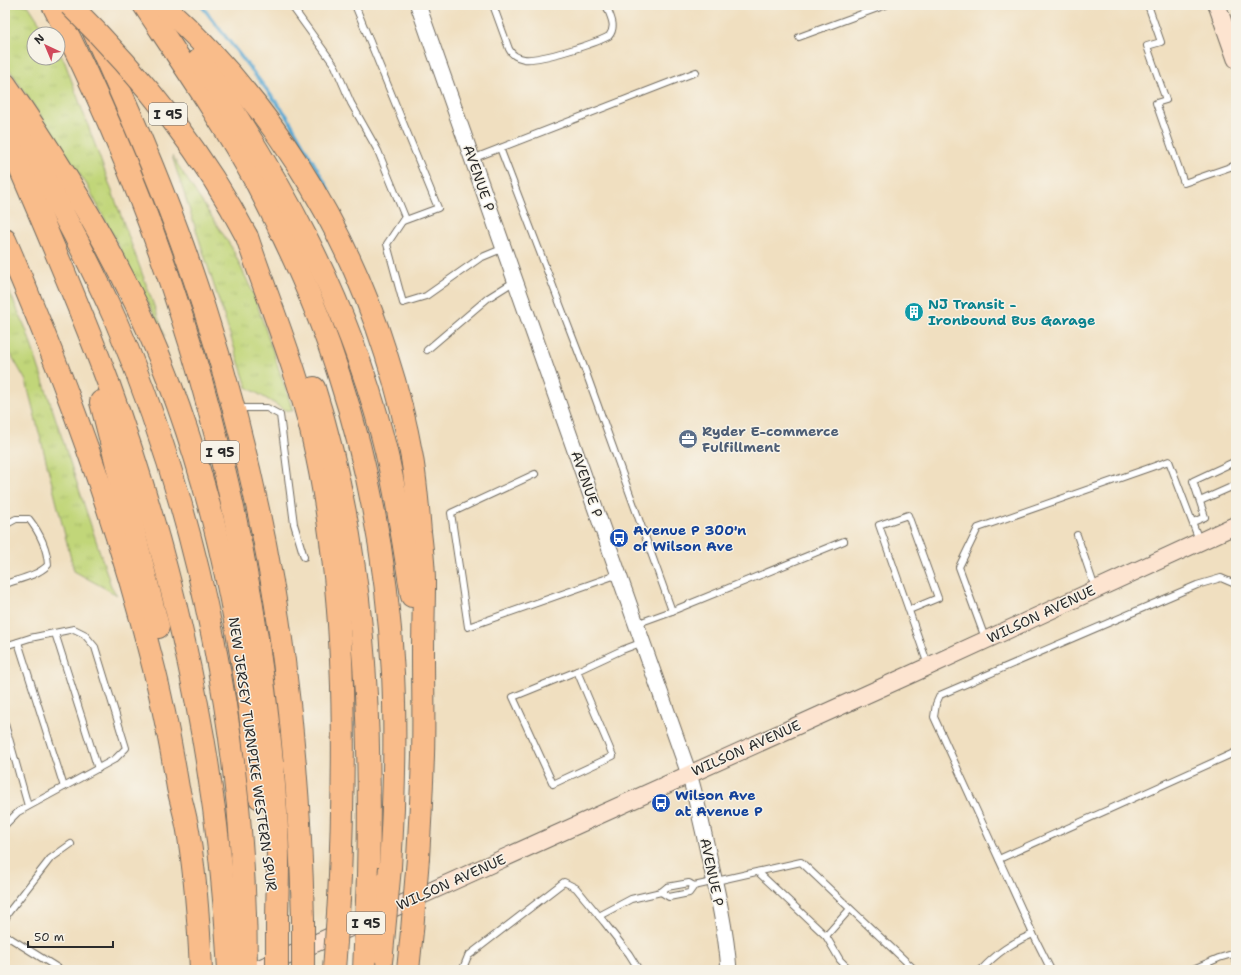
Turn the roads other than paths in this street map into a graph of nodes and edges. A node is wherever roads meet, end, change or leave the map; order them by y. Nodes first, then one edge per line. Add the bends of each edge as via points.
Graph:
1 (53, 5) edge
2 (70, 5) edge
3 (80, 5) edge
4 (144, 5) edge
5 (162, 5) edge
6 (291, 5) edge
7 (355, 5) edge
8 (418, 5) edge
9 (493, 5) edge
10 (606, 5) edge
11 (886, 5) edge
12 (1148, 5) edge
13 (1217, 5) edge
14 (799, 37) dead end
15 (1236, 59) edge
16 (696, 72) dead end
17 (5, 84) edge
18 (5, 110) edge
19 (5, 132) edge
20 (500, 148) junction
21 (472, 159) junction
22 (1236, 165) edge
23 (402, 222) junction
24 (247, 237) junction
25 (5, 240) edge
26 (504, 248) junction
27 (58, 271) junction
28 (515, 281) junction
29 (427, 350) dead end
30 (233, 408) junction
31 (1236, 461) edge
32 (535, 474) dead end
33 (1236, 485) edge
34 (1200, 501) junction
35 (1193, 522) junction
36 (5, 525) edge
37 (1236, 525) edge
38 (1077, 535) dead end
39 (844, 541) dead end
40 (1200, 541) junction
41 (304, 558) dead end
42 (619, 574) junction
43 (5, 584) edge
44 (1236, 585) edge
45 (1096, 589) junction
46 (909, 610) junction
47 (672, 611) junction
48 (636, 624) junction
49 (55, 633) junction
50 (986, 640) junction
51 (18, 642) junction
52 (643, 642) junction
53 (5, 646) edge
54 (423, 654) junction
55 (928, 666) junction
56 (577, 671) junction
57 (5, 724) edge
58 (1236, 752) edge
59 (98, 769) junction
60 (689, 774) junction
61 (64, 788) junction
62 (28, 806) junction
63 (5, 825) edge
64 (71, 844) dead end
65 (191, 853) junction
66 (999, 859) junction
67 (758, 872) junction
68 (715, 882) junction
69 (694, 886) junction
70 (661, 892) junction
71 (850, 909) junction
72 (599, 916) junction
73 (5, 920) edge
74 (277, 925) junction
75 (1033, 934) junction
76 (5, 935) edge
77 (826, 936) junction
78 (234, 952) edge
79 (381, 961) edge
80 (1236, 961) edge
81 (61, 970) edge
82 (201, 970) edge
83 (246, 970) edge
84 (256, 970) edge
85 (276, 970) edge
86 (303, 970) edge
87 (334, 970) edge
88 (364, 970) edge
89 (408, 970) edge
90 (467, 970) edge
91 (639, 970) edge
92 (729, 970) edge
93 (850, 970) edge
94 (915, 970) edge
95 (981, 970) edge
96 (1051, 970) edge
97 (1192, 970) edge

1 - 74 highway, I 95 via 111,127 151,227 213,420 245,567 258,644 275,795 278,846
2 - 24 highway, I 95, bridge via 126,63 196,152 222,191
3 - 30 highway, I 95 via 129,110 166,200 195,281
4 - 79 highway, I 95, bridge via 218,116 280,230 330,350 359,448 374,516 389,623 393,673 394,788
5 - 54 highway via 271,171 312,248 345,321 369,388 389,464
5 - 54 highway via 238,82 270,123 312,187 339,236 367,300 402,408 412,458 424,581
6 - 23 lane via 335,66 351,103 378,151 405,217
7 - 23 lane via 438,208
8 - 21 street, AVENUE P
9 - 10 lane via 509,49 516,57 524,59 548,56 609,36 614,28
11 - 14 lane
12 - 22 lane via 1160,42 1146,46 1166,100 1156,103 1184,183
13 - 15 main road
16 - 20 lane
17 - 74 highway, NEW JERSEY TURNPIKE WESTERN SPUR / I 95 via 77,196 115,262 148,331 186,425 212,516 243,663 256,758 266,864
18 - 78 highway, NEW JERSEY TURNPIKE WESTERN SPUR via 61,208 108,306 152,416 181,505 207,609 224,703 240,836
19 - 27 highway via 34,200 49,260
20 - 21 lane
20 - 47 lane via 584,367
21 - 26 street, AVENUE P
23 - 26 lane via 387,244 403,303 426,296 480,258
24 - 87 highway, I 95, bridge via 304,404 317,457 329,529 337,598 342,697 343,793
24 - 88 highway, I 95, bridge via 280,294 300,346 327,430 344,502 355,574 366,694 369,776
25 - 65 highway via 69,398 125,565 160,694
26 - 28 street, AVENUE P
27 - 65 highway via 98,395 163,646 189,792
27 - 78 highway via 99,359 126,436 175,607 208,776
28 - 29 lane via 492,295
28 - 42 street, AVENUE P
30 - 41 lane via 267,408 280,415 294,524
30 - 86 highway, I 95, bridge via 261,530 284,661 298,802
31 - 34 lane via 1193,481
32 - 42 lane via 451,513 468,628
33 - 34 lane
34 - 35 lane via 1205,517
35 - 40 lane
35 - 50 lane via 1169,460 978,528 959,568
36 - 43 lane via 16,519 29,519 38,531 48,553 48,565 44,569
37 - 40 main road, WILSON AVENUE
38 - 45 lane
39 - 47 lane
40 - 45 main road, WILSON AVENUE
42 - 48 street, AVENUE P
44 - 66 lane via 1221,578 1197,585 940,695 934,718
45 - 50 main road, WILSON AVENUE
46 - 46 lane via 879,525 908,515 938,598
46 - 55 lane
47 - 48 lane
48 - 52 street, AVENUE P
49 - 51 lane
49 - 59 lane
49 - 59 lane via 74,629 84,634 96,647 126,748 115,759
50 - 55 main road, WILSON AVENUE
51 - 53 lane
51 - 61 lane
52 - 56 lane
52 - 60 street, AVENUE P
54 - 89 highway, bridge via 423,758 418,858
55 - 60 main road, WILSON AVENUE
56 - 56 lane via 513,696 552,784 613,756
57 - 62 lane
58 - 66 lane
59 - 61 lane
60 - 68 street, AVENUE P
60 - 84 main road, WILSON AVENUE
61 - 62 lane
62 - 63 lane
64 - 73 lane via 50,859 8,912
65 - 82 highway
66 - 75 lane
67 - 68 lane
67 - 71 lane via 801,862
67 - 77 lane
68 - 69 lane
68 - 92 street, AVENUE P
69 - 70 lane via 689,883 667,887
69 - 70 lane via 689,893 679,896 669,897
70 - 72 lane via 631,899
71 - 77 lane
71 - 94 lane
72 - 90 lane via 576,888 564,882 468,956 464,966
72 - 91 lane
74 - 85 highway, I 95, bridge
75 - 95 lane via 1002,950
75 - 96 lane
76 - 81 lane
77 - 93 lane via 840,960
78 - 83 highway, NEW JERSEY TURNPIKE WESTERN SPUR
80 - 97 lane via 1232,954

